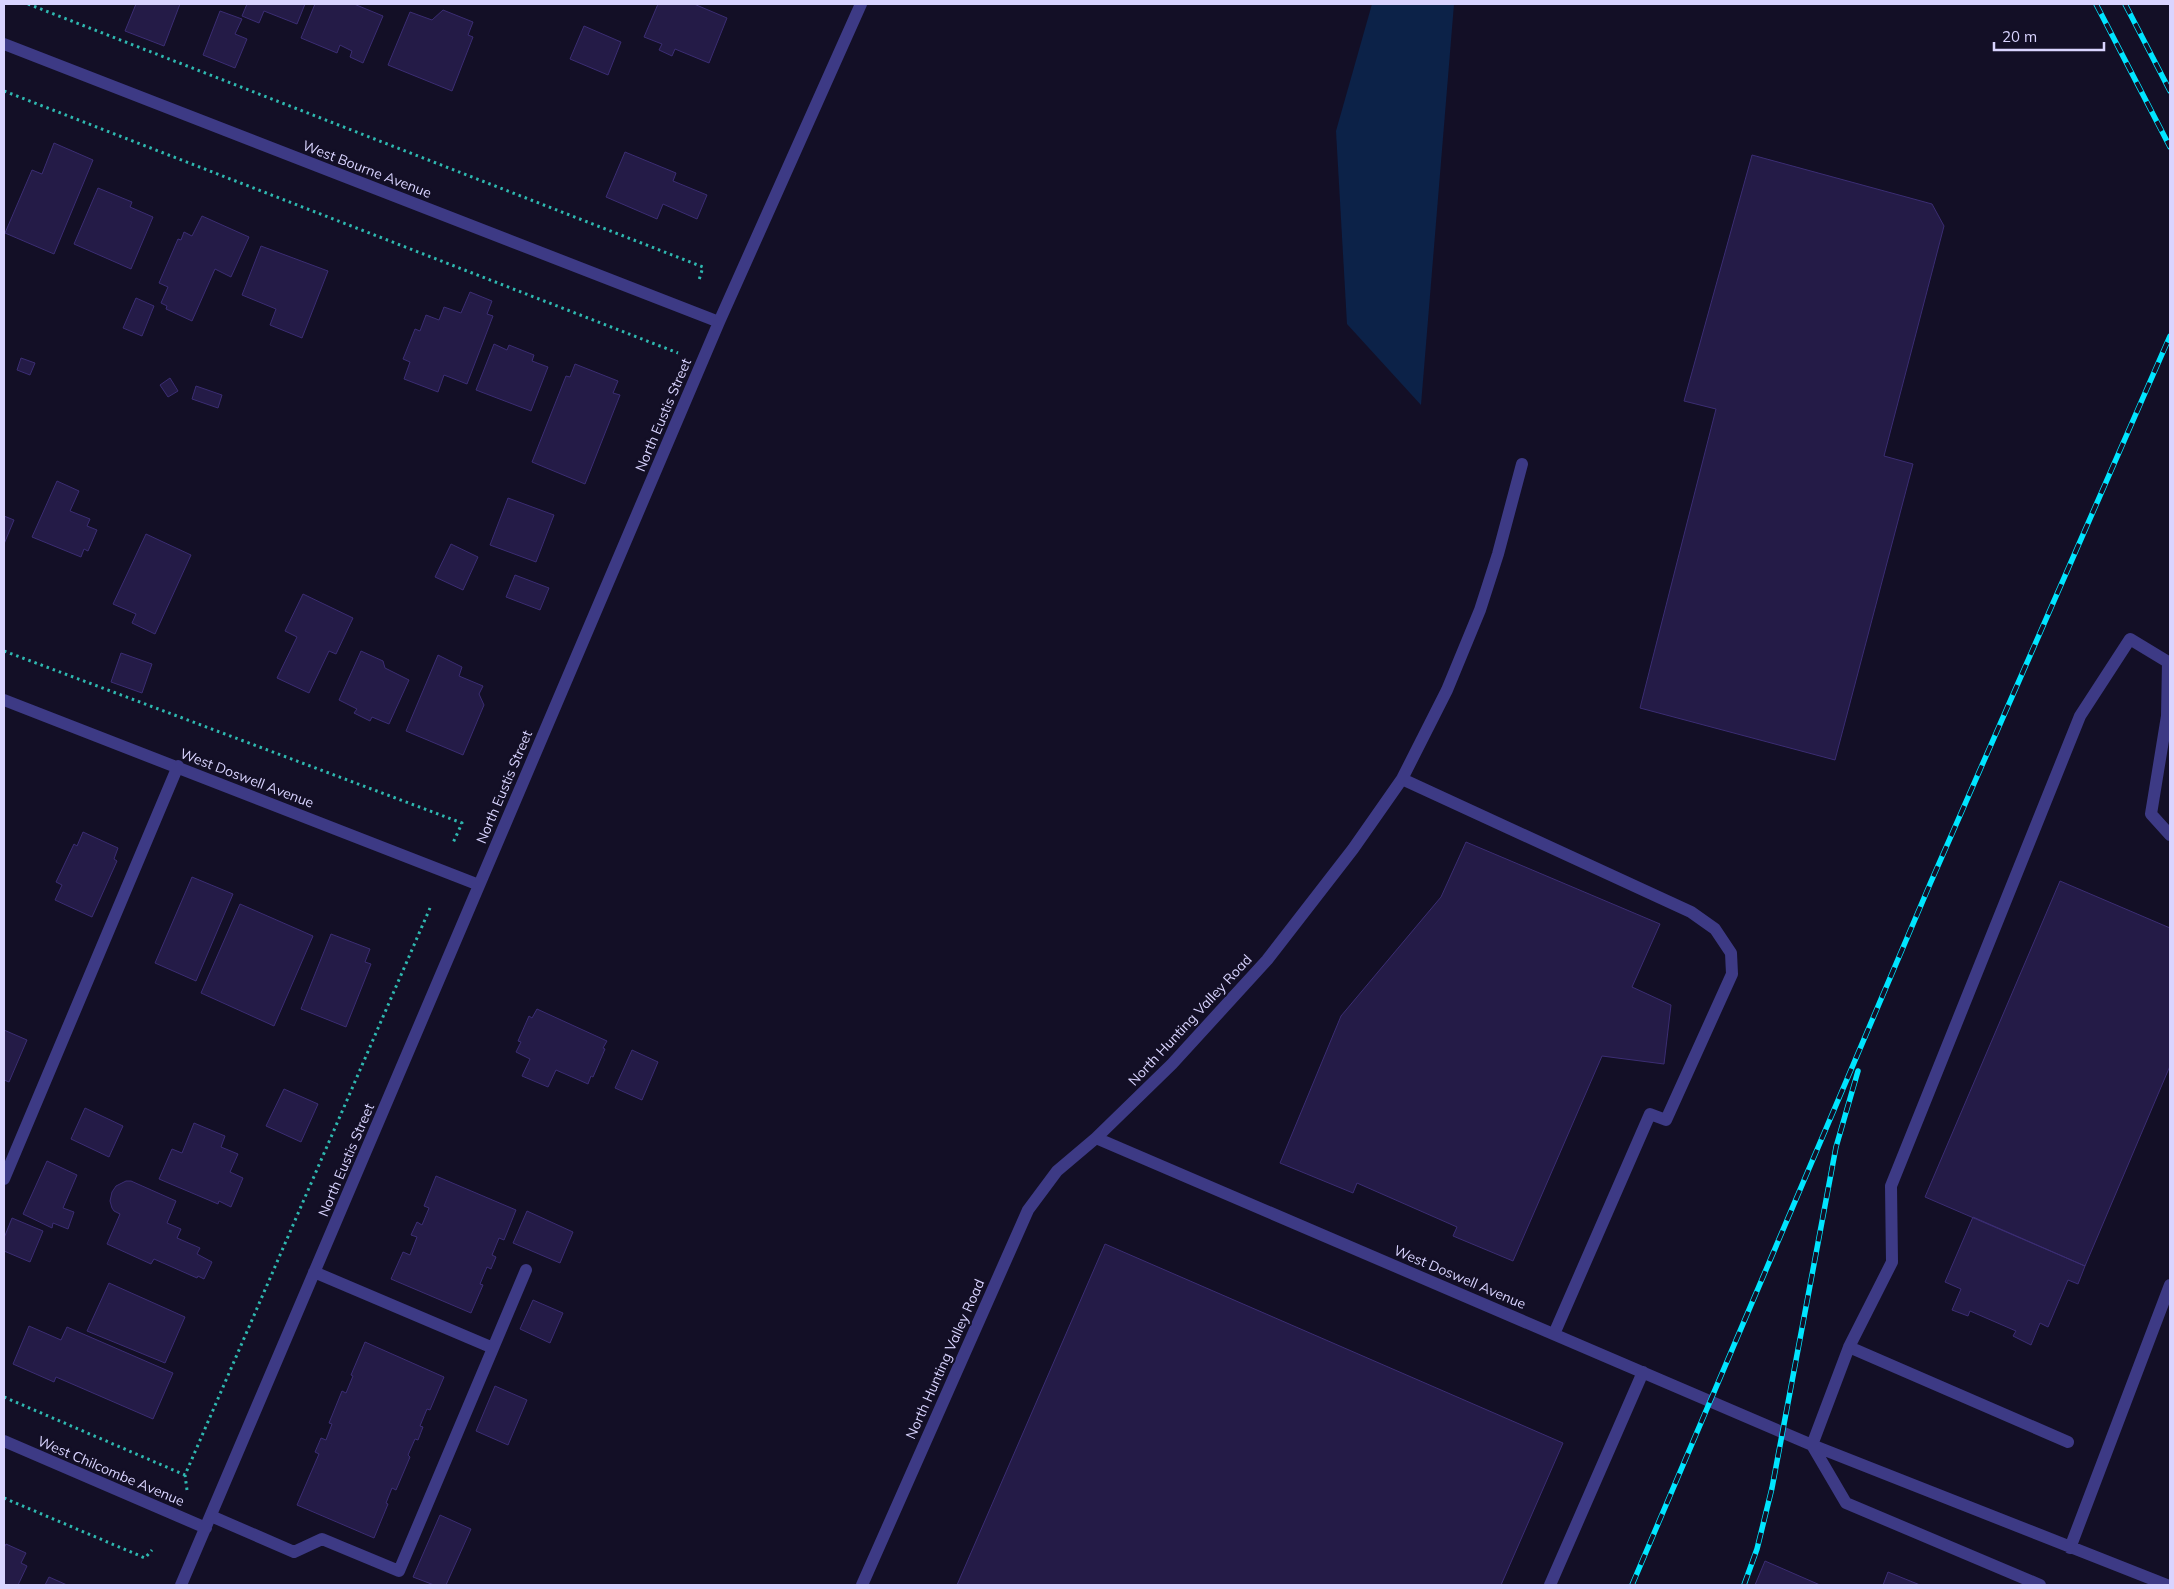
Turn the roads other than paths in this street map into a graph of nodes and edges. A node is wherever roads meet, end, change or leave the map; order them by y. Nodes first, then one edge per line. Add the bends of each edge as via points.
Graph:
1 (861, 4) edge
2 (4, 44) edge
3 (718, 322) junction
4 (1522, 464) dead end
5 (4, 700) edge
6 (178, 766) junction
7 (1402, 779) junction
8 (2170, 835) edge
9 (479, 885) junction
10 (1096, 1138) junction
11 (4, 1179) edge
12 (526, 1270) dead end
13 (314, 1272) junction
14 (2170, 1285) edge
15 (1554, 1334) junction
16 (1849, 1347) junction
17 (493, 1348) junction
18 (1643, 1372) junction
19 (4, 1441) edge
20 (2068, 1442) dead end
21 (1812, 1445) junction
22 (208, 1522) junction
23 (2070, 1548) junction
24 (181, 1585) edge
25 (862, 1585) edge
26 (1550, 1585) edge
27 (2040, 1585) edge
28 (2167, 1585) edge

1 - 3 street, North Eustis Street
2 - 3 street, West Bourne Avenue
3 - 9 street, North Eustis Street
4 - 7 street, North Hunting Valley Road via 1480,610 1447,690
5 - 6 street, West Doswell Avenue
6 - 9 street, West Doswell Avenue
6 - 11 street
7 - 10 street, North Hunting Valley Road via 1354,849 1267,960 1172,1064
7 - 15 street via 1691,912 1715,929 1731,953 1732,974 1666,1120 1650,1114
8 - 16 street via 2151,814 2167,716 2168,662 2130,639 2080,716 1891,1186 1892,1262
9 - 13 street, North Eustis Street
10 - 15 street, West Doswell Avenue
10 - 25 street, North Hunting Valley Road via 1058,1170 1028,1210
12 - 17 street
13 - 17 street
13 - 22 street, North Eustis Street
14 - 23 street
15 - 18 street, West Doswell Avenue
16 - 20 street
16 - 21 street
17 - 22 street, West Chilcombe Avenue via 399,1571 322,1538 294,1552
18 - 21 street, West Doswell Avenue
18 - 26 street
19 - 22 street, West Chilcombe Avenue
21 - 23 street, West Doswell Avenue
21 - 27 street via 1846,1503
22 - 24 street, North Eustis Street
23 - 28 street, West Doswell Avenue

